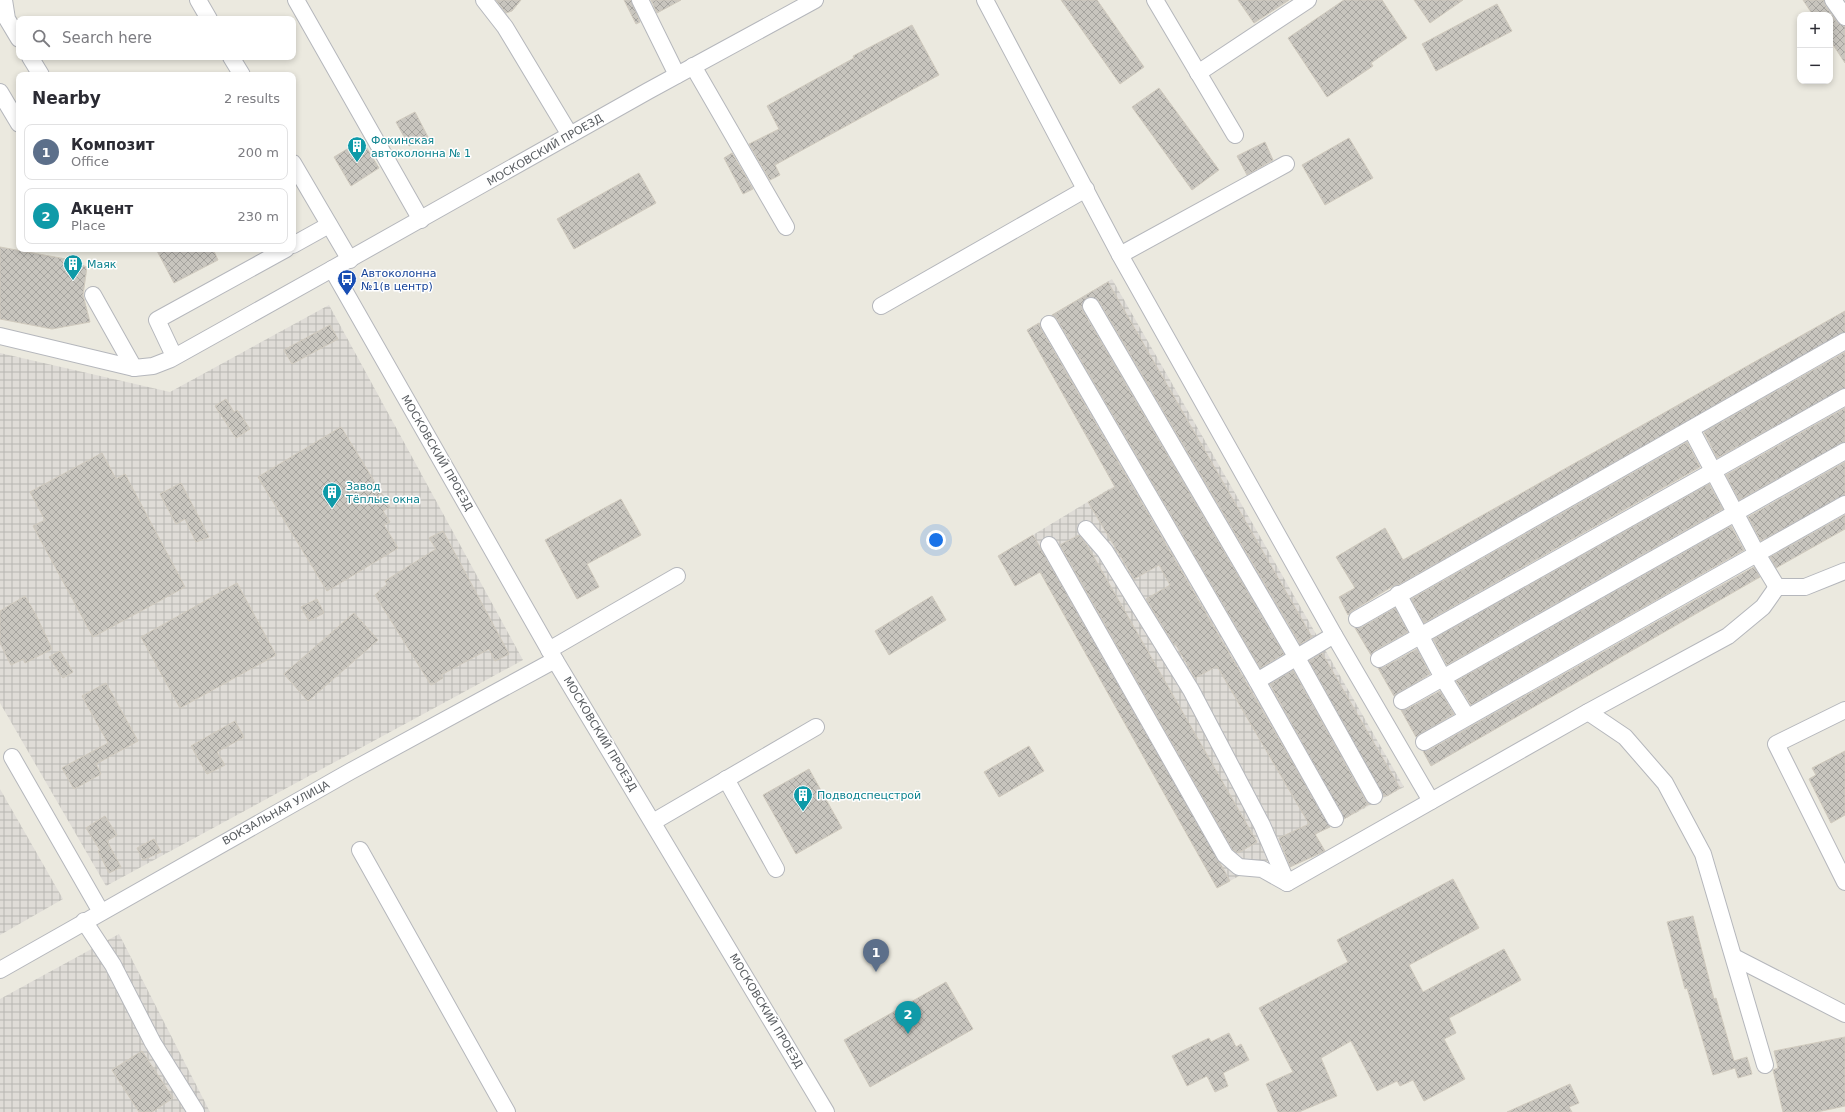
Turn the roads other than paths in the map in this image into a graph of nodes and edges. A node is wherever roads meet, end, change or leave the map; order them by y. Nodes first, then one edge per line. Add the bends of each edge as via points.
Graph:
1 (4, 0) edge
2 (198, 0) edge
3 (296, 0) edge
4 (484, 0) edge
5 (640, 0) edge
6 (815, 0) edge
7 (985, 0) edge
8 (1155, 0) edge
9 (1308, 0) edge
10 (1833, 0) edge
11 (207, 16) edge
12 (1845, 17) edge
13 (16, 34) edge
14 (32, 60) edge
15 (233, 60) edge
16 (693, 66) junction
17 (39, 72) edge
18 (240, 72) edge
19 (1198, 73) junction
20 (678, 75) junction
21 (0, 92) edge
22 (16, 119) edge
23 (570, 135) junction
24 (1235, 135) dead end
25 (1286, 164) dead end
26 (296, 168) edge
27 (1086, 189) junction
28 (421, 220) junction
29 (329, 225) junction
30 (786, 227) dead end
31 (296, 243) edge
32 (281, 252) edge
33 (1120, 255) junction
34 (350, 260) junction
35 (332, 269) junction
36 (93, 295) dead end
37 (881, 306) dead end
38 (1091, 306) dead end
39 (1049, 324) dead end
40 (0, 336) edge
41 (1845, 342) edge
42 (174, 356) junction
43 (134, 368) junction
44 (1845, 397) edge
45 (1691, 429) junction
46 (1845, 451) edge
47 (1714, 471) junction
48 (1845, 504) edge
49 (1736, 512) junction
50 (1086, 529) dead end
51 (1050, 545) dead end
52 (1757, 554) junction
53 (1845, 571) edge
54 (676, 576) dead end
55 (1777, 587) junction
56 (1398, 594) junction
57 (1357, 619) dead end
58 (1334, 635) junction
59 (1420, 636) junction
60 (552, 655) junction
61 (1297, 658) junction
62 (1379, 659) dead end
63 (1443, 678) junction
64 (1257, 681) junction
65 (1402, 701) dead end
66 (1845, 710) edge
67 (1588, 712) junction
68 (1467, 717) junction
69 (816, 726) dead end
70 (1424, 742) dead end
71 (12, 757) dead end
72 (726, 780) junction
73 (1374, 796) dead end
74 (1431, 801) junction
75 (1335, 819) dead end
76 (653, 822) junction
77 (360, 850) dead end
78 (776, 869) dead end
79 (1845, 882) edge
80 (1287, 883) junction
81 (101, 912) junction
82 (84, 921) junction
83 (1734, 957) junction
84 (0, 970) edge
85 (1845, 1014) edge
86 (1765, 1065) dead end
87 (196, 1112) edge
88 (508, 1112) edge
89 (826, 1112) edge

1 - 13 street via 7,19
2 - 11 street
3 - 28 street
4 - 23 street via 505,27
5 - 20 street
6 - 16 street, МОСКОВСКИЙ ПРОЕЗД
7 - 27 street
8 - 19 street
9 - 19 street
10 - 12 street
14 - 17 street
15 - 18 street
16 - 20 street, МОСКОВСКИЙ ПРОЕЗД
16 - 30 street
19 - 24 street
20 - 23 street, МОСКОВСКИЙ ПРОЕЗД
21 - 22 street
23 - 28 street, МОСКОВСКИЙ ПРОЕЗД
25 - 33 street
26 - 29 street
27 - 33 street
27 - 37 street
28 - 34 street, МОСКОВСКИЙ ПРОЕЗД
29 - 31 street
29 - 34 street
32 - 42 street via 157,320
33 - 58 street
34 - 35 street, МОСКОВСКИЙ ПРОЕЗД
35 - 42 street
35 - 60 street, МОСКОВСКИЙ ПРОЕЗД
36 - 43 street
38 - 61 street
39 - 64 street
40 - 43 street
41 - 45 street
42 - 43 street via 153,366
44 - 47 street
45 - 47 street
45 - 56 street
46 - 49 street
47 - 49 street
47 - 59 street
48 - 52 street
49 - 52 street
49 - 63 street
50 - 80 street via 1105,551 1191,690 1262,825
51 - 80 street via 1225,855 1239,867 1262,869
52 - 55 street
52 - 68 street
53 - 55 street via 1805,587
54 - 60 street, ВОКЗАЛЬНАЯ УЛИЦА
55 - 67 street via 1763,607 1728,636
56 - 57 street
56 - 59 street
58 - 61 street
58 - 74 street
59 - 62 street
59 - 63 street
60 - 76 street, МОСКОВСКИЙ ПРОЕЗД
60 - 81 street, ВОКЗАЛЬНАЯ УЛИЦА
61 - 64 street
61 - 73 street
63 - 65 street
63 - 68 street
64 - 75 street
66 - 79 street via 1776,744
67 - 74 street
67 - 83 street via 1626,737 1665,783 1703,854
68 - 70 street
69 - 72 street
71 - 81 street
72 - 76 street
72 - 78 street
74 - 80 street
76 - 89 street, МОСКОВСКИЙ ПРОЕЗД
77 - 88 street
81 - 82 street, ВОКЗАЛЬНАЯ УЛИЦА
82 - 84 street, ВОКЗАЛЬНАЯ УЛИЦА
82 - 87 street via 113,965 153,1043
83 - 85 street
83 - 86 street

